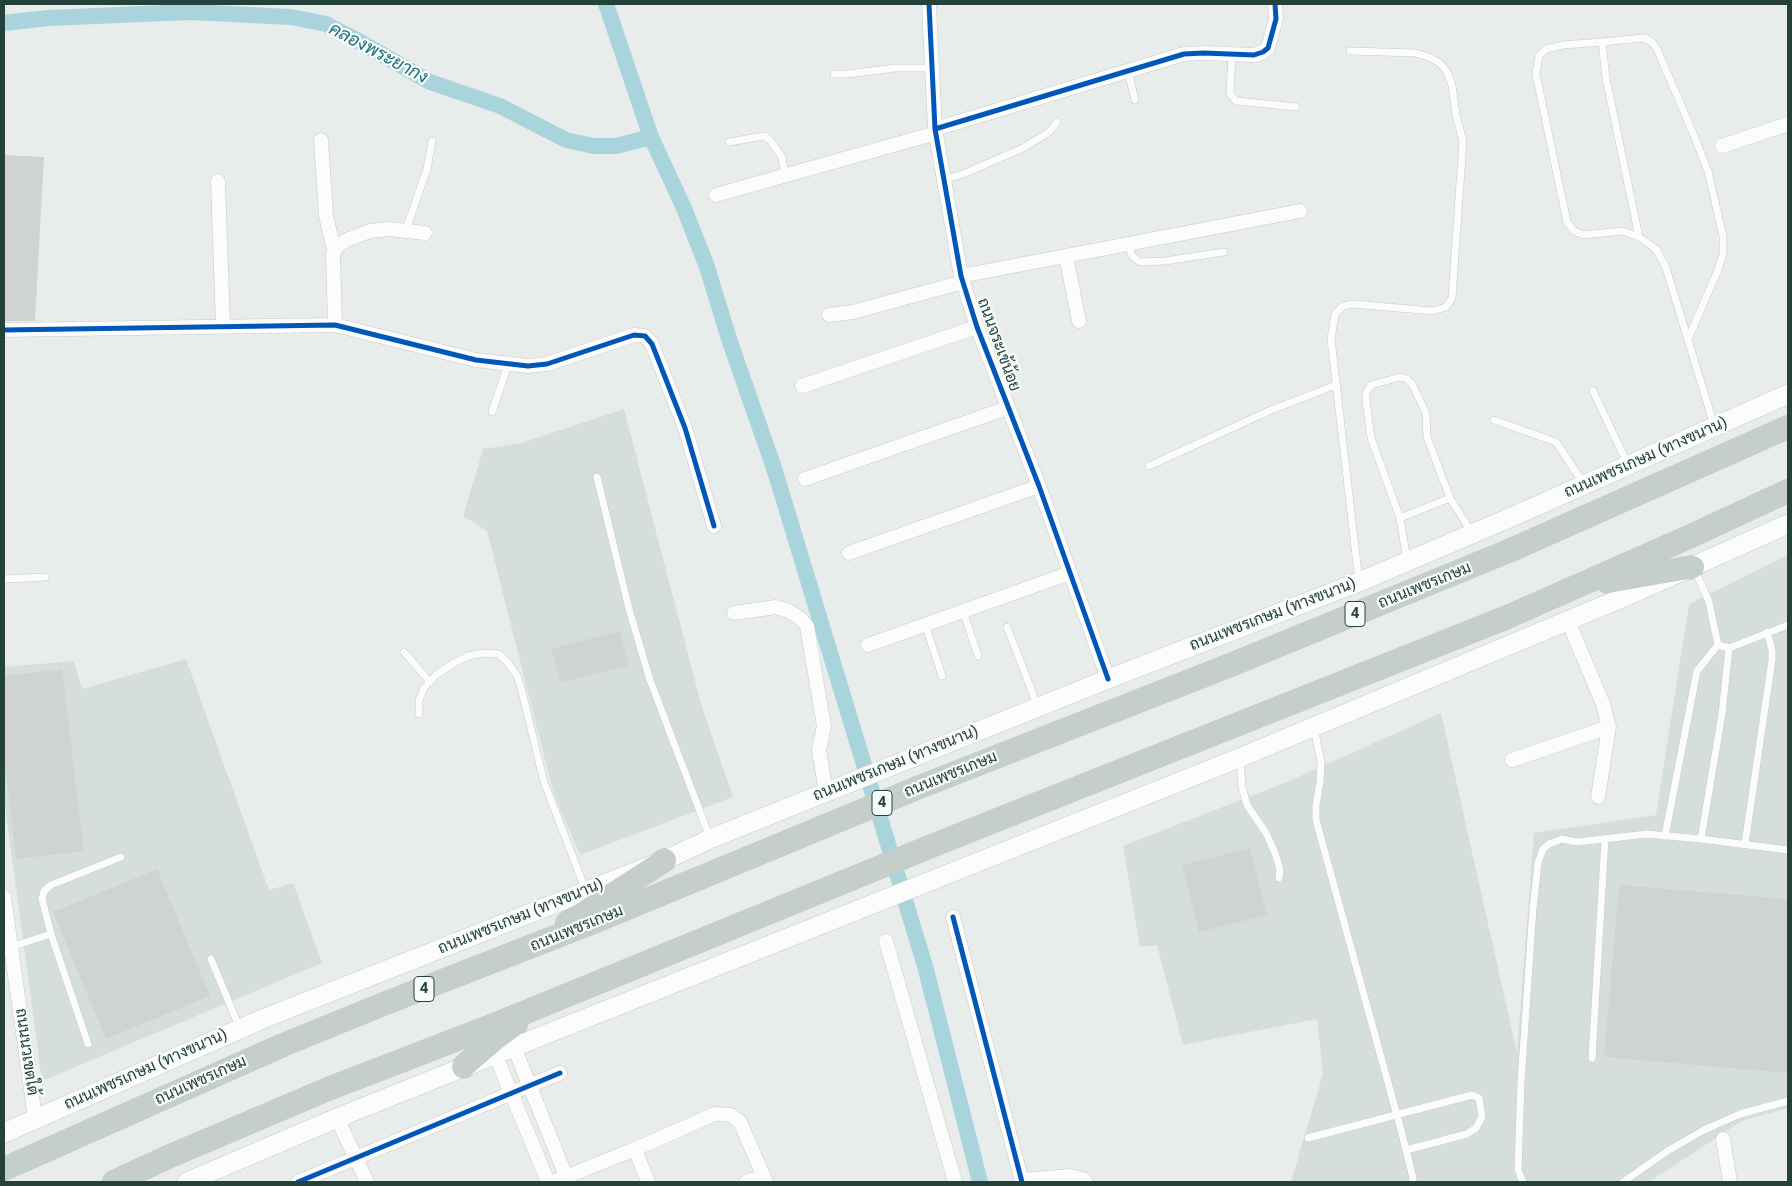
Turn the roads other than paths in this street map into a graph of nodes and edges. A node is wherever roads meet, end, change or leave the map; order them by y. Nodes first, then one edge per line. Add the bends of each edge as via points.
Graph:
1 (929, 4) edge
2 (1275, 4) edge
3 (1602, 42) junction
4 (1350, 51) dead end
5 (1232, 54) junction
6 (932, 68) junction
7 (1128, 71) junction
8 (834, 74) dead end
9 (1135, 100) dead end
10 (1296, 107) dead end
11 (1058, 122) dead end
12 (1788, 124) edge
13 (935, 131) junction
14 (321, 140) dead end
15 (432, 141) dead end
16 (729, 142) dead end
17 (1722, 146) dead end
18 (785, 175) junction
19 (943, 180) junction
20 (218, 182) dead end
21 (716, 195) dead end
22 (1300, 211) dead end
23 (406, 230) junction
24 (425, 233) dead end
25 (1639, 237) junction
26 (1128, 244) junction
27 (334, 249) junction
28 (1224, 252) dead end
29 (1066, 256) junction
30 (962, 279) junction
31 (829, 315) dead end
32 (1079, 320) dead end
33 (335, 325) junction
34 (223, 326) junction
35 (977, 327) junction
36 (4, 330) edge
37 (1688, 339) junction
38 (508, 365) junction
39 (802, 386) dead end
40 (1336, 386) junction
41 (1592, 391) dead end
42 (1788, 394) edge
43 (1007, 408) junction
44 (492, 412) dead end
45 (1494, 420) dead end
46 (1788, 427) edge
47 (1715, 428) junction
48 (1149, 466) dead end
49 (1628, 466) junction
50 (597, 476) dead end
51 (805, 479) dead end
52 (1585, 485) junction
53 (1039, 486) junction
54 (1788, 491) edge
55 (1450, 498) junction
56 (1400, 518) junction
57 (1788, 524) edge
58 (714, 526) dead end
59 (1472, 533) junction
60 (849, 553) dead end
61 (1408, 561) junction
62 (1694, 568) junction
63 (1070, 573) junction
64 (45, 577) dead end
65 (4, 579) edge
66 (1359, 582) junction
67 (1575, 587) junction
68 (963, 611) junction
69 (734, 613) dead end
70 (1568, 621) junction
71 (925, 624) junction
72 (1788, 625) edge
73 (1006, 627) dead end
74 (1767, 632) junction
75 (868, 645) dead end
76 (1718, 645) junction
77 (1729, 648) junction
78 (404, 652) dead end
79 (978, 656) dead end
80 (942, 676) dead end
81 (1108, 679) junction
82 (430, 682) junction
83 (1038, 708) junction
84 (419, 714) dead end
85 (1314, 727) junction
86 (1609, 727) junction
87 (1239, 758) junction
88 (1512, 760) dead end
89 (831, 791) junction
90 (1598, 797) dead end
91 (1665, 836) junction
92 (710, 838) junction
93 (1605, 839) junction
94 (1701, 839) junction
95 (1745, 844) junction
96 (1788, 850) edge
97 (120, 858) dead end
98 (665, 860) junction
99 (1279, 878) dead end
100 (586, 891) junction
101 (4, 905) edge
102 (954, 916) dead end
103 (51, 934) junction
104 (886, 941) dead end
105 (543, 942) junction
106 (11, 947) junction
107 (211, 959) dead end
108 (545, 1004) junction
109 (240, 1029) junction
110 (88, 1044) dead end
111 (514, 1047) junction
112 (495, 1054) junction
113 (1592, 1058) dead end
114 (464, 1067) junction
115 (560, 1073) dead end
116 (530, 1086) junction
117 (512, 1094) junction
118 (1788, 1101) edge
119 (1397, 1116) junction
120 (35, 1118) junction
121 (337, 1118) junction
122 (4, 1133) edge
123 (1308, 1138) dead end
124 (1723, 1139) dead end
125 (635, 1149) junction
126 (1406, 1150) junction
127 (357, 1158) junction
128 (4, 1170) edge
129 (566, 1176) junction
130 (765, 1179) edge
131 (1022, 1181) edge
132 (114, 1182) edge
133 (187, 1182) edge
134 (298, 1182) edge
135 (367, 1182) edge
136 (548, 1182) edge
137 (552, 1182) edge
138 (648, 1182) edge
139 (746, 1182) edge
140 (955, 1182) edge
141 (1086, 1182) edge
142 (1412, 1182) edge
143 (1523, 1182) edge
144 (1623, 1182) edge
145 (1730, 1182) edge

1 - 6 street, ถนนจระเข้น้อย
2 - 5 street via 1276,19 1268,48 1254,55
3 - 25 lane via 1606,78
3 - 25 lane via 1563,44 1546,49 1539,56 1536,74 1567,222 1574,231 1583,235 1623,232
3 - 37 lane via 1644,38 1652,42 1708,171 1723,236 1722,254
4 - 40 lane via 1415,54 1441,64 1452,85 1463,141 1452,298 1446,307 1433,311 1343,306 1335,314 1331,339
5 - 7 street via 1184,54
5 - 10 lane via 1230,94 1236,101
6 - 8 lane
6 - 13 street, ถนนจระเข้น้อย
7 - 9 lane
7 - 13 street
11 - 19 lane via 1049,132 1023,148
12 - 17 street
13 - 18 street
13 - 19 street, ถนนจระเข้น้อย
14 - 27 street via 326,216
15 - 23 lane via 427,169
16 - 18 lane via 764,136 782,157
18 - 21 street
19 - 30 street, ถนนจระเข้น้อย
20 - 34 street
22 - 26 street
23 - 24 street
23 - 27 street via 370,231
25 - 37 lane via 1656,249 1666,268
26 - 28 lane via 1132,256 1140,262
26 - 29 street
27 - 33 street
29 - 30 street
29 - 32 street
30 - 31 street via 853,312
30 - 35 street, ถนนจระเข้น้อย
33 - 34 street
33 - 38 street
34 - 36 street
35 - 39 street
35 - 43 street, ถนนจระเข้น้อย
37 - 47 lane
38 - 44 lane
38 - 58 street via 547,364 634,336 645,336 652,344 685,428
40 - 48 lane via 1270,410
40 - 66 lane
41 - 49 lane
42 - 47 main road, ถนนเพชรเกษม (ทางขนาน) / 4
43 - 51 street
43 - 53 street, ถนนจระเข้น้อย
45 - 52 lane via 1556,442
46 - 105 highway, ถนนเพชรเกษม / 4 via 1511,550
47 - 49 main road, ถนนเพชรเกษม (ทางขนาน) / 4
49 - 52 main road, ถนนเพชรเกษม (ทางขนาน) / 4
50 - 92 lane via 650,680
52 - 59 main road, ถนนเพชรเกษม (ทางขนาน) / 4
53 - 60 street
53 - 63 street, ถนนจระเข้น้อย
54 - 67 highway
55 - 56 lane
55 - 56 lane via 1427,437 1426,413 1412,384 1400,377 1371,386 1366,393 1366,401 1371,438
55 - 59 lane
56 - 61 lane
57 - 62 main road
59 - 61 main road, ถนนเพชรเกษม (ทางขนาน) / 4
61 - 66 main road, ถนนเพชรเกษม (ทางขนาน) / 4
62 - 67 highway
62 - 70 main road
62 - 76 lane via 1709,602
63 - 68 street
63 - 81 street, ถนนจระเข้น้อย
64 - 65 lane
66 - 81 main road, ถนนเพชรเกษม (ทางขนาน) / 4
67 - 108 highway via 1496,622 938,843
68 - 71 street
68 - 79 lane
69 - 89 street via 776,607 801,618 807,626 824,726 820,750
70 - 85 main road
70 - 86 street via 1603,704
71 - 75 street
71 - 80 lane
72 - 74 lane
73 - 83 lane
74 - 77 lane
74 - 95 lane via 1772,660
76 - 77 lane
76 - 91 lane via 1697,671
77 - 94 lane
78 - 82 lane
81 - 83 main road, ถนนเพชรเกษม (ทางขนาน) / 4
82 - 84 lane via 419,700
82 - 100 lane via 468,656 499,654 509,664 521,688 544,782
83 - 89 main road, ถนนเพชรเกษม (ทางขนาน) / 4
85 - 87 main road
85 - 119 lane via 1321,763 1316,820
86 - 88 street
86 - 90 street
87 - 99 lane via 1247,805 1275,853
87 - 111 main road
89 - 92 main road, ถนนเพชรเกษม (ทางขนาน) / 4
91 - 93 lane via 1647,834
91 - 94 lane
92 - 98 main road, ถนนเพชรเกษม (ทางขนาน) / 4
93 - 113 lane
93 - 143 lane via 1577,842 1562,839 1543,849 1538,863 1521,1082 1518,1170
94 - 95 lane
95 - 96 lane
97 - 103 lane via 51,885 44,891 42,899
98 - 100 main road, ถนนเพชรเกษม (ทางขนาน) / 4
98 - 105 highway via 573,918
100 - 109 main road, ถนนเพชรเกษม (ทางขนาน) / 4
101 - 106 street, ถนนนวเขตใต้
102 - 131 street
103 - 106 lane
103 - 110 lane
104 - 140 street
105 - 128 highway, ถนนเพชรเกษม / 4 via 283,1045
106 - 120 street, ถนนนวเขตใต้
107 - 109 lane
108 - 114 highway via 497,1038
108 - 132 highway via 328,1089
109 - 120 main road, ถนนเพชรเกษม (ทางขนาน) / 4
111 - 112 main road
111 - 116 street
112 - 114 main road
112 - 117 street
114 - 121 main road
115 - 116 street
116 - 117 street
116 - 129 street
117 - 127 street
117 - 136 street
118 - 144 lane via 1740,1114 1704,1130
119 - 123 lane
119 - 126 lane
119 - 126 lane via 1472,1095 1480,1098 1482,1105 1482,1117 1476,1128 1466,1134
120 - 122 main road, ถนนเพชรเกษม (ทางขนาน) / 4
121 - 127 street
121 - 133 main road
124 - 145 street
125 - 129 street
125 - 130 street via 715,1114 731,1115 740,1122
125 - 138 street
126 - 142 lane
127 - 134 street
127 - 135 street
129 - 137 street
130 - 139 street
131 - 141 street via 1070,1176

